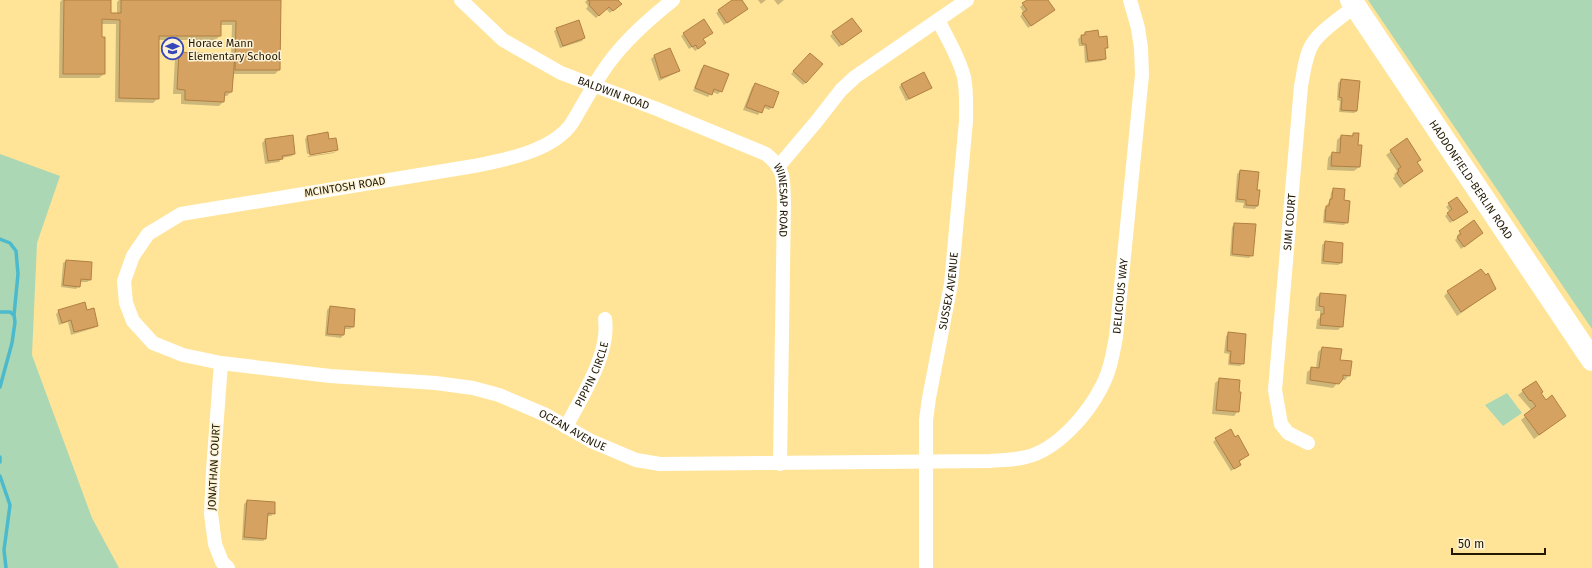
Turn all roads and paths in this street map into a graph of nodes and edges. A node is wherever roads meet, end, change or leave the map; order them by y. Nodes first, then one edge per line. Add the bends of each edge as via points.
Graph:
1 (461, 0) edge
2 (673, 0) edge
3 (967, 0) edge
4 (1130, 0) edge
5 (1353, 3) edge
6 (938, 20) junction
7 (595, 86) junction
8 (778, 167) junction
9 (605, 319) dead end
10 (1592, 360) edge
11 (221, 363) junction
12 (566, 427) junction
13 (1308, 443) dead end
14 (926, 462) junction
15 (780, 464) junction
16 (228, 568) edge
17 (926, 568) edge

1 - 7 street, BALDWIN ROAD via 503,40 562,73
2 - 7 street, MCINTOSH ROAD via 628,40 608,64
3 - 6 street, WINESAP ROAD
4 - 14 street, DELICIOUS WAY via 1142,48 1142,75 1116,337 1112,360 1103,386 1086,413 1068,432 1045,450 1026,457 1004,460
5 - 10 main road, HADDONFIELD-BERLIN ROAD
5 - 13 street, SIMI COURT via 1312,45 1301,86 1275,390 1281,424 1288,433
6 - 8 street, WINESAP ROAD via 855,77 841,90
6 - 14 street, SUSSEX AVENUE via 964,78 966,121 952,284 929,398
7 - 8 street, BALDWIN ROAD via 766,154
7 - 11 street, MCINTOSH ROAD via 569,127 536,150 509,159 182,214 148,234 133,256 124,281 126,303 133,322 153,343 183,355
8 - 15 street, WINESAP ROAD via 782,176 784,203
9 - 12 street, PIPPIN CIRCLE via 604,349
11 - 12 street, OCEAN AVENUE via 330,376 473,388 499,395
11 - 16 street, JONATHAN COURT via 211,514 215,544 222,562
12 - 15 street, OCEAN AVENUE via 591,441 636,460 660,464
14 - 15 street, OCEAN AVENUE
14 - 17 street, SUSSEX AVENUE

